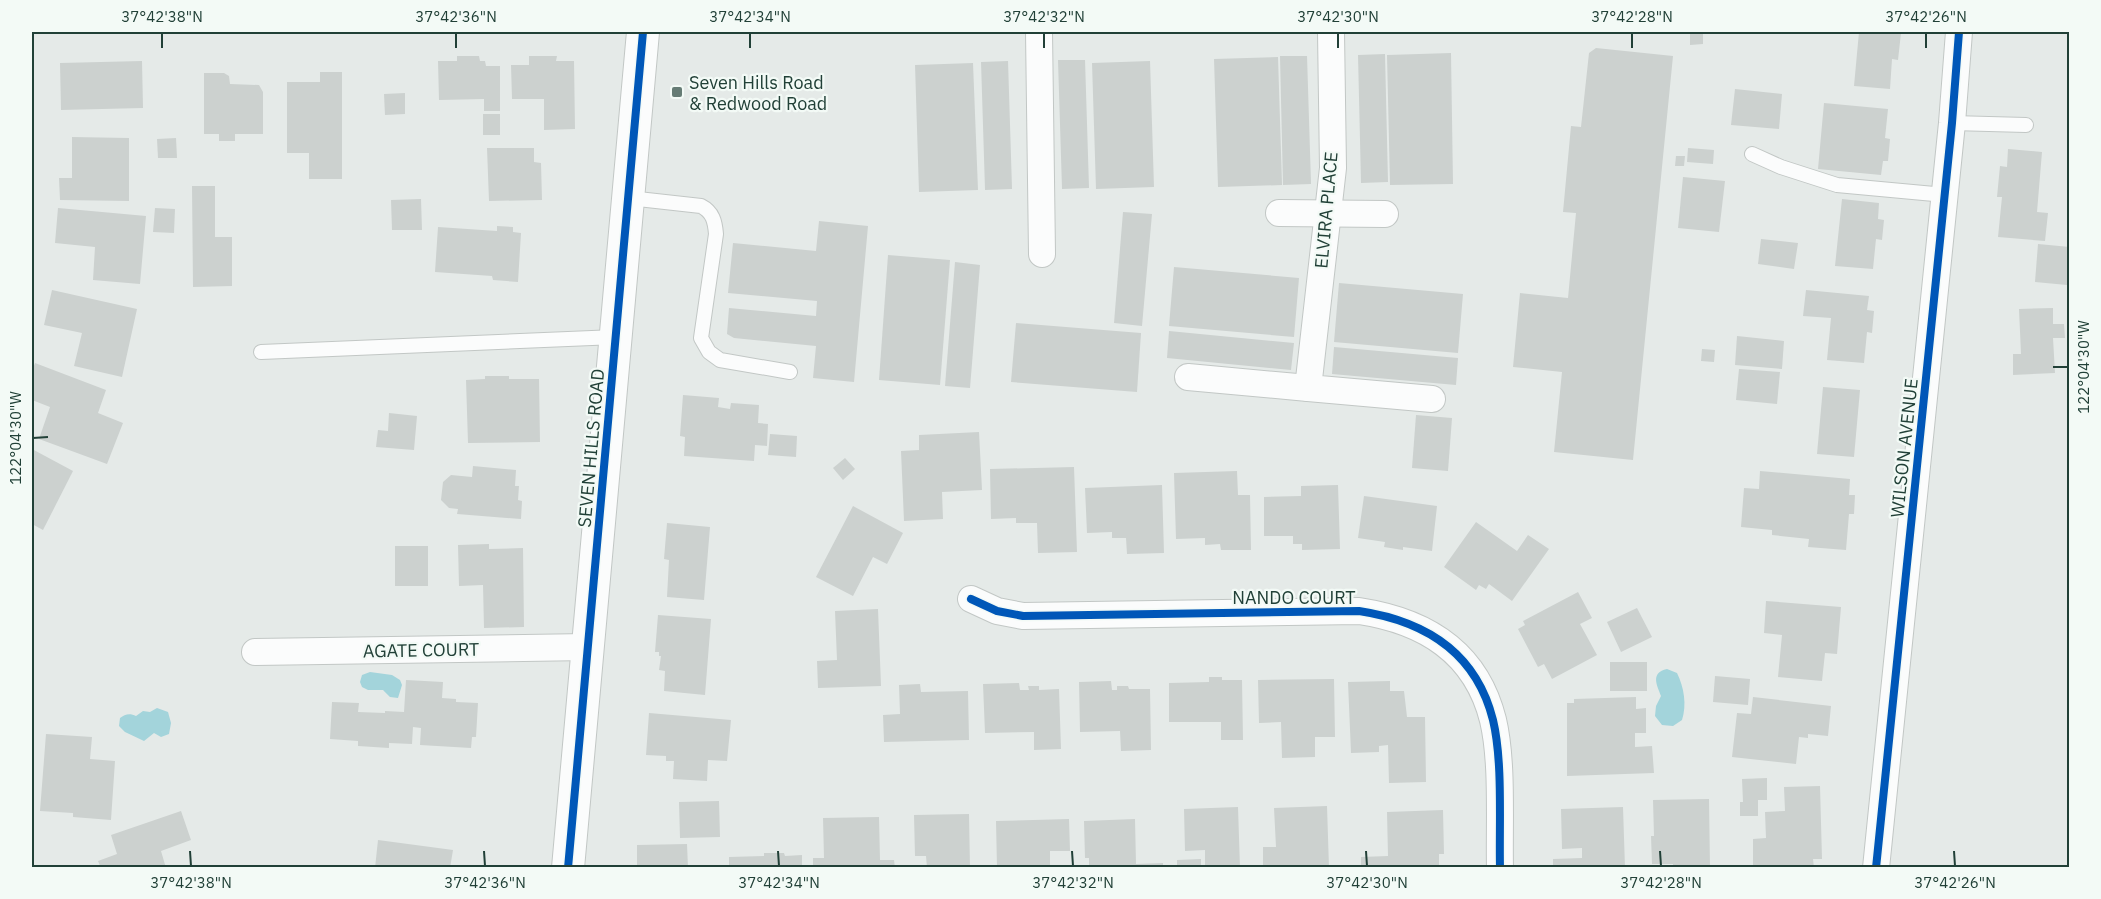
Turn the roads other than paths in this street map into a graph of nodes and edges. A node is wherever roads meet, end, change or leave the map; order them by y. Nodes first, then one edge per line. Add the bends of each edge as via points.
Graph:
1 (643, 32) edge
2 (1039, 32) edge
3 (1331, 32) edge
4 (1959, 32) edge
5 (1952, 123) junction
6 (2026, 125) dead end
7 (1752, 154) dead end
8 (1945, 195) junction
9 (629, 198) junction
10 (1279, 213) dead end
11 (1327, 214) junction
12 (1386, 214) dead end
13 (1042, 254) dead end
14 (616, 336) junction
15 (261, 352) dead end
16 (790, 372) dead end
17 (1188, 378) dead end
18 (1308, 388) junction
19 (1432, 399) dead end
20 (971, 599) dead end
21 (588, 647) junction
22 (255, 652) dead end
23 (568, 867) edge
24 (1500, 867) edge
25 (1876, 867) edge

1 - 9 street, SEVEN HILLS ROAD
2 - 13 street
3 - 11 street, ELVIRA PLACE via 1333,168
4 - 5 street, WILSON AVENUE
5 - 6 lane
5 - 8 street, WILSON AVENUE
7 - 8 lane via 1837,184
8 - 25 street, WILSON AVENUE
9 - 14 street, SEVEN HILLS ROAD
9 - 16 lane via 709,210 716,234 701,338 709,352 720,360
10 - 11 street
11 - 12 street
11 - 18 street, ELVIRA PLACE
14 - 15 lane
14 - 21 street, SEVEN HILLS ROAD
17 - 18 street
18 - 19 street
20 - 24 street, NANDO COURT via 997,611 1023,616 1359,611 1410,623 1453,652 1484,693 1497,750
21 - 22 street, AGATE COURT
21 - 23 street, SEVEN HILLS ROAD

